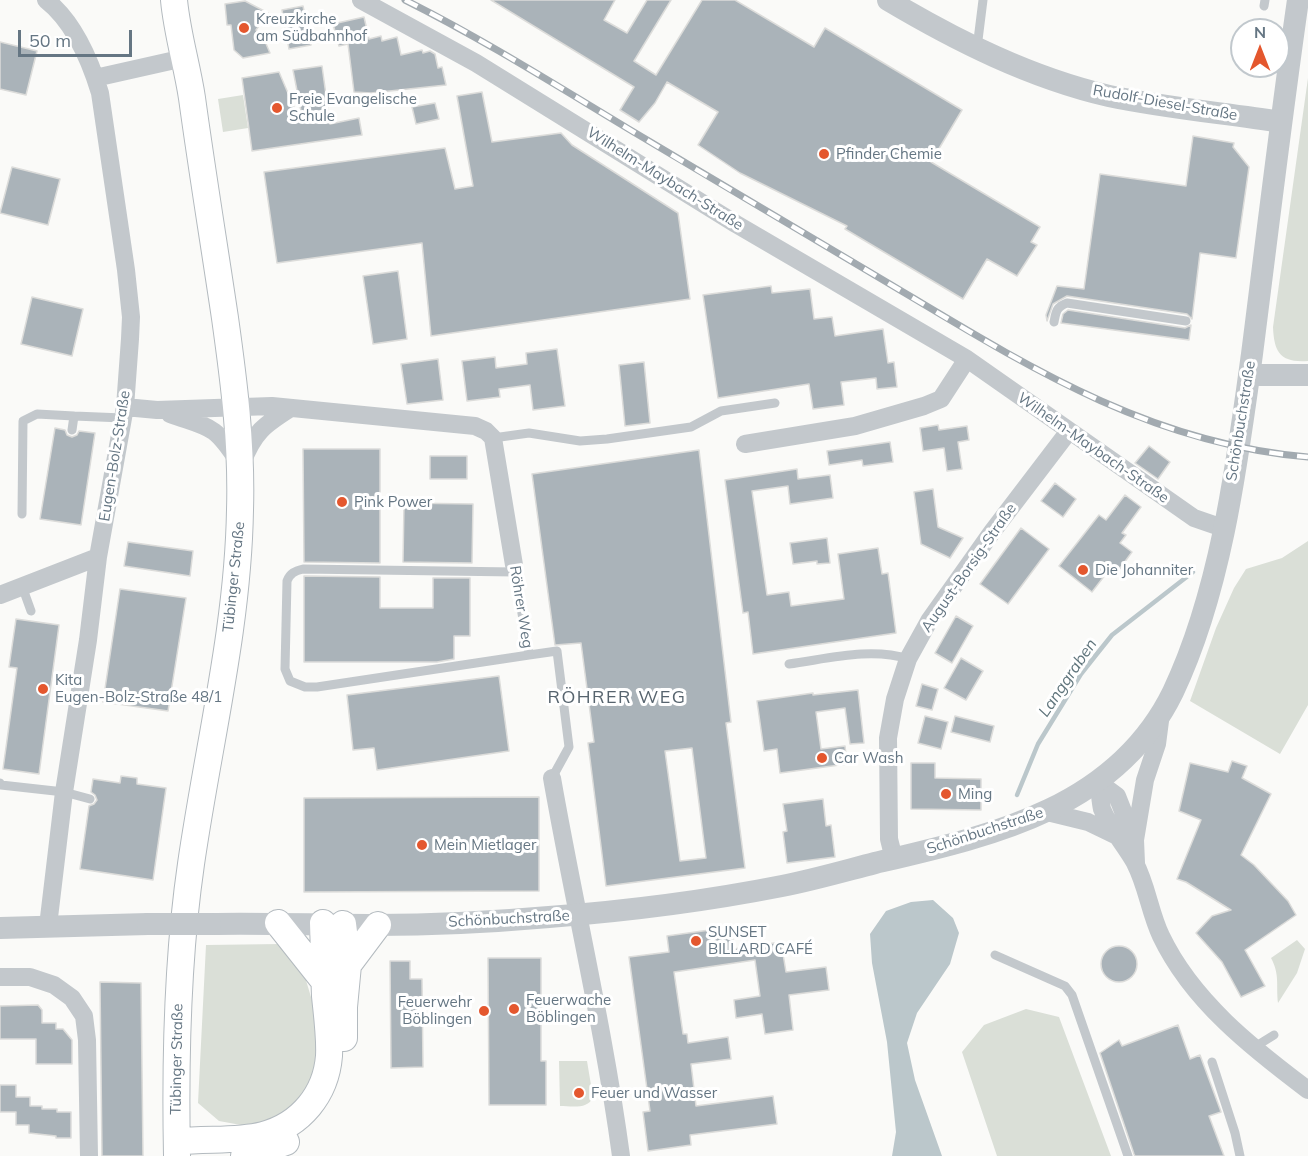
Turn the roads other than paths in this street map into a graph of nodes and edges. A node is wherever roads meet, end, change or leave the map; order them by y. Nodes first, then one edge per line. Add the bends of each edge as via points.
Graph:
1 (46, 0) edge
2 (174, 0) edge
3 (361, 0) edge
4 (888, 0) edge
5 (983, 0) edge
6 (1298, 0) edge
7 (977, 49) junction
8 (184, 58) junction
9 (95, 78) junction
10 (1281, 122) junction
11 (1186, 321) dead end
12 (1054, 322) dead end
13 (967, 359) junction
14 (1249, 375) junction
15 (1308, 375) edge
16 (775, 403) dead end
17 (237, 407) junction
18 (291, 408) junction
19 (157, 410) junction
20 (124, 413) junction
21 (74, 416) junction
22 (72, 430) dead end
23 (1068, 431) junction
24 (493, 438) junction
25 (745, 444) dead end
26 (241, 466) junction
27 (22, 514) dead end
28 (1223, 528) junction
29 (98, 557) junction
30 (514, 568) junction
31 (22, 586) junction
32 (0, 595) edge
33 (31, 611) dead end
34 (529, 655) junction
35 (908, 658) junction
36 (789, 664) dead end
37 (1161, 713) junction
38 (552, 778) joint
39 (1098, 782) junction
40 (0, 783) edge
41 (64, 792) junction
42 (90, 798) dead end
43 (1047, 812) junction
44 (1126, 838) junction
45 (894, 859) junction
46 (578, 915) junction
47 (278, 923) junction
48 (333, 924) junction
49 (378, 925) junction
50 (48, 926) junction
51 (0, 928) edge
52 (995, 955) dead end
53 (348, 965) junction
54 (0, 977) edge
55 (324, 981) junction
56 (1274, 1035) dead end
57 (1253, 1048) junction
58 (1212, 1062) dead end
59 (1308, 1090) edge
60 (176, 1093) junction
61 (243, 1147) edge
62 (177, 1149) edge
63 (89, 1156) edge
64 (621, 1156) edge
65 (1128, 1156) edge
66 (1240, 1156) edge

1 - 9 street, Eugen-Bolz-Straße via 79,40
2 - 8 main road, Tübinger Straße
3 - 13 street, Wilhelm-Maybach-Straße via 476,63 736,224
4 - 7 street, Rudolf-Diesel-Straße
5 - 7 lane
6 - 10 street, Schönbuchstraße
7 - 10 street, Rudolf-Diesel-Straße via 1078,88 1110,96
8 - 9 street
8 - 17 main road, Tübinger Straße
9 - 20 street, Eugen-Bolz-Straße via 130,316
10 - 14 street, Schönbuchstraße
11 - 12 lane via 1067,303 1056,310
13 - 23 street, Wilhelm-Maybach-Straße
13 - 25 street via 941,399 924,406 855,426
14 - 15 street
14 - 28 street, Schönbuchstraße
16 - 24 lane via 721,411 691,427 607,439 580,441 529,433
17 - 18 street
17 - 19 street
17 - 26 main road, Tübinger Straße
18 - 24 street via 475,426
18 - 26 street via 261,428
19 - 20 street
19 - 26 street via 208,426 221,436
20 - 21 lane
20 - 29 street, Eugen-Bolz-Straße
21 - 22 lane
21 - 27 lane via 37,414 23,421
23 - 28 street, Wilhelm-Maybach-Straße via 1194,518
23 - 35 street, August-Borsig-Straße via 928,621
24 - 30 street, Röhrer Weg
26 - 60 main road, Tübinger Straße via 238,568 188,884 178,993
28 - 37 street, Schönbuchstraße via 1191,649
29 - 31 street
29 - 41 street, Eugen-Bolz-Straße
30 - 34 lane, Röhrer Weg
30 - 34 lane via 295,571 287,581 285,669 290,681 317,687
31 - 32 street
31 - 33 lane
34 - 38 lane, Röhrer Weg via 557,651 569,747
35 - 36 lane via 875,653
35 - 45 street, August-Borsig-Straße via 888,738 890,839
37 - 39 street, Schönbuchstraße
37 - 44 street via 1157,744
38 - 46 street, Röhrer Weg
39 - 43 street, Schönbuchstraße
39 - 44 street via 1117,796
40 - 41 lane
41 - 42 lane
41 - 50 street, Eugen-Bolz-Straße
43 - 44 street via 1088,822
43 - 45 street, Schönbuchstraße
44 - 57 street via 1155,923 1180,967
45 - 46 street, Schönbuchstraße via 784,886
46 - 49 street, Schönbuchstraße
46 - 64 street, Röhrer Weg
47 - 48 street, Schönbuchstraße
47 - 50 street, Schönbuchstraße, bridge
47 - 55 main road
48 - 49 street, Schönbuchstraße
48 - 53 main road
48 - 55 main road
49 - 53 main road
50 - 51 street, Schönbuchstraße
52 - 65 lane via 1065,986 1072,995
53 - 61 main road via 343,1059 331,1103 320,1117 281,1145
54 - 63 street via 30,977 54,985 72,998 84,1016
55 - 61 main road via 329,1055 318,1095 296,1119
56 - 57 lane
57 - 59 street
58 - 66 lane
60 - 61 main road via 195,1118
60 - 62 main road, Tübinger Straße
61 - 62 main road via 228,1140 199,1139

